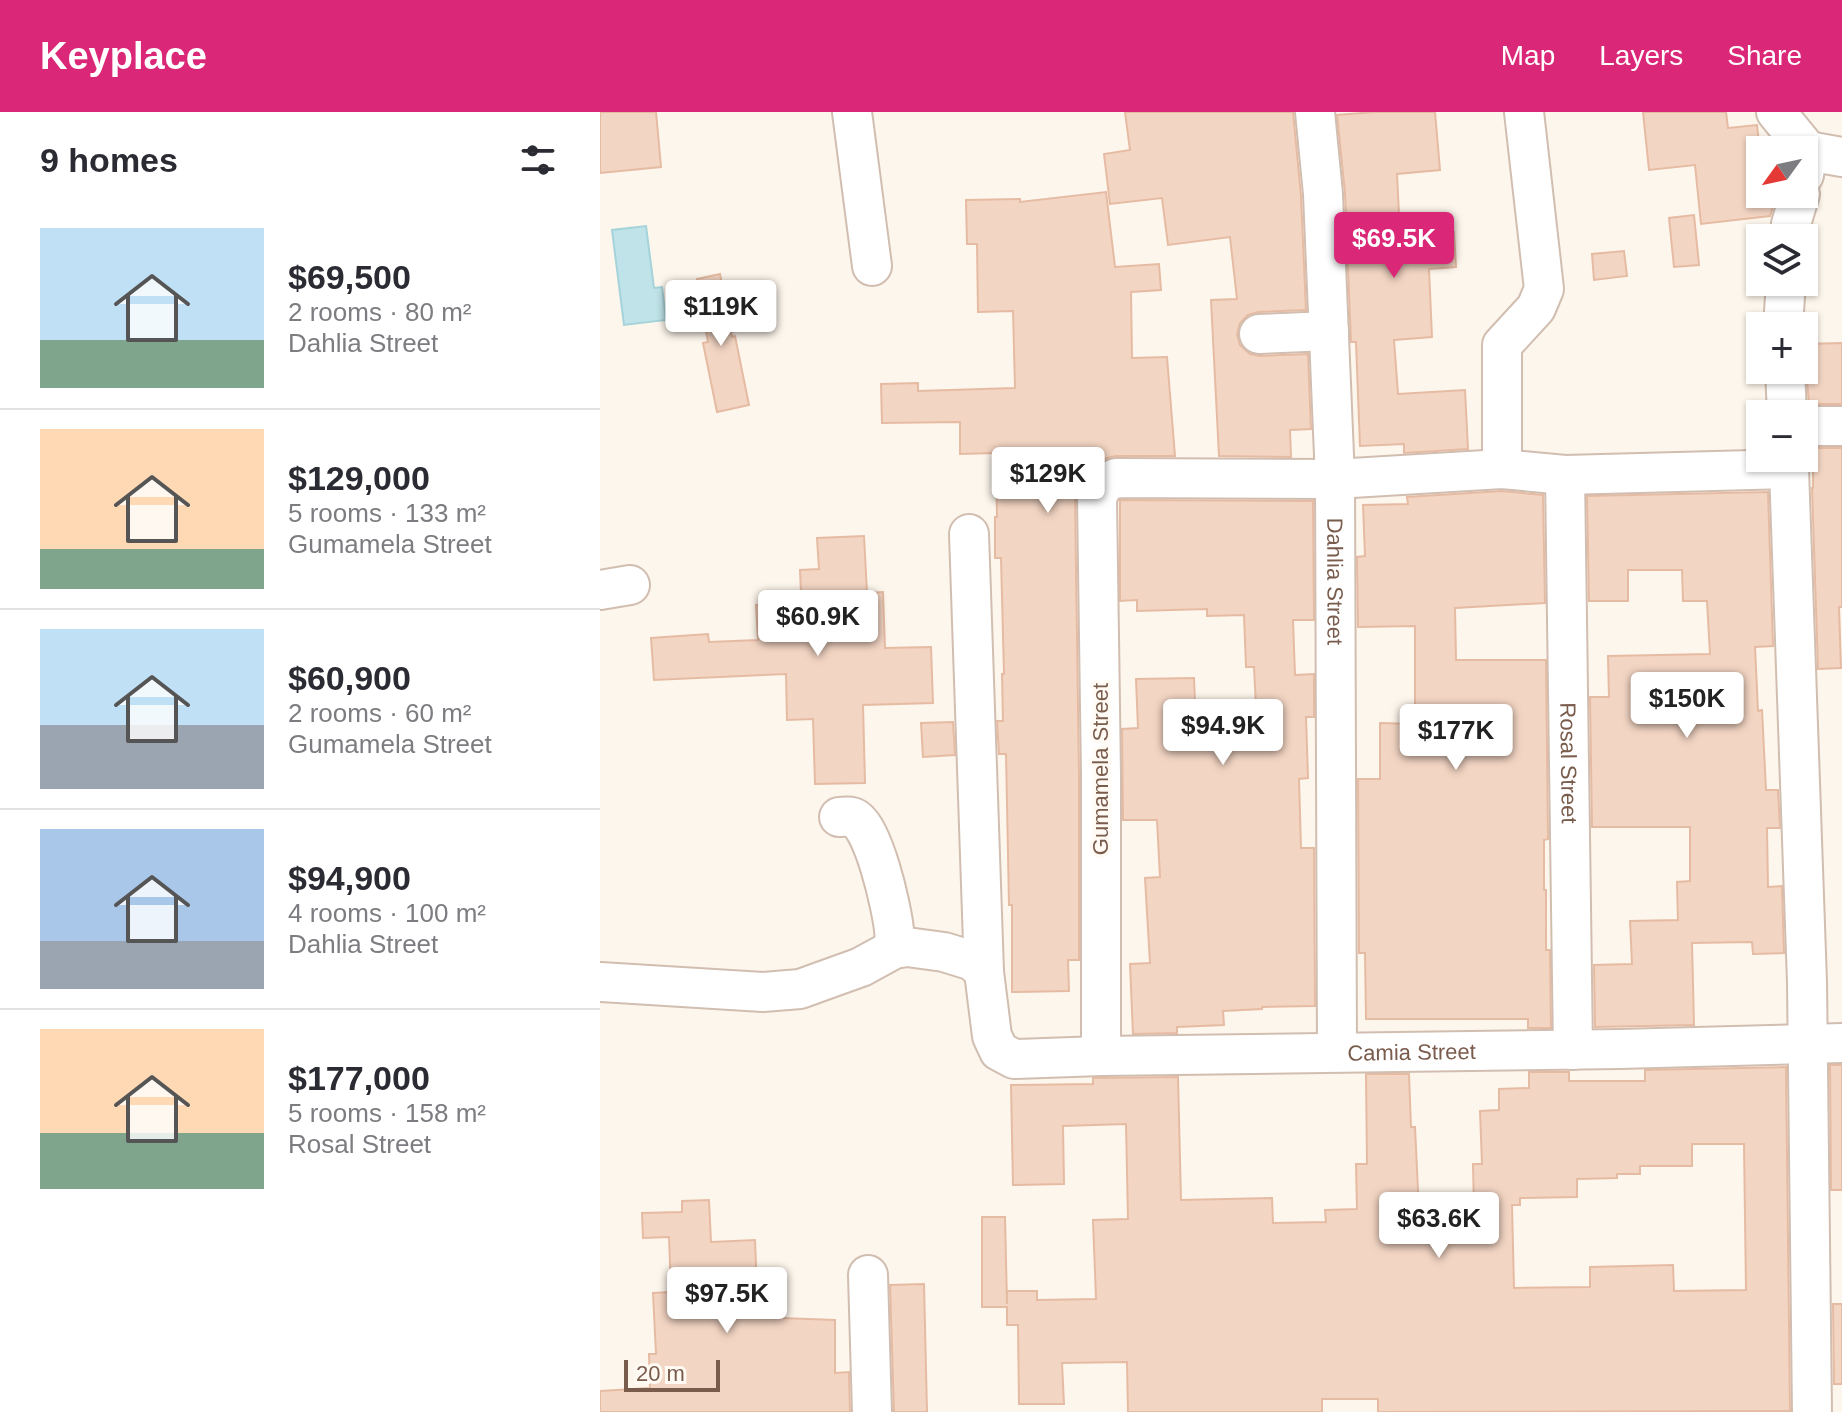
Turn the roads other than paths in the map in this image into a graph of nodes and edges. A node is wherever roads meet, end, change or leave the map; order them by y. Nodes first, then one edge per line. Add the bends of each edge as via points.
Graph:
1 (852, 112) edge
2 (1315, 112) edge
3 (1524, 112) edge
4 (1776, 112) edge
5 (1797, 136) edge
6 (872, 266) dead end
7 (1329, 331) junction
8 (1259, 334) dead end
9 (1818, 426) edge
10 (1842, 426) edge
11 (1746, 465) edge
12 (1502, 469) junction
13 (1789, 472) edge
14 (1565, 475) junction
15 (1335, 479) junction
16 (969, 534) dead end
17 (839, 817) dead end
18 (894, 949) junction
19 (984, 972) junction
20 (600, 982) edge
21 (1825, 1043) edge
22 (1573, 1050) junction
23 (1337, 1052) junction
24 (1101, 1056) junction
25 (868, 1275) dead end
26 (872, 1412) edge
27 (1812, 1412) edge

1 - 6 street
2 - 7 street, Dahlia Street
3 - 12 street via 1544,289 1536,308 1502,345
4 - 5 street
7 - 8 street
7 - 15 street, Dahlia Street
9 - 10 street
11 - 14 street
12 - 14 street
12 - 15 street
13 - 21 street
14 - 22 street, Rosal Street
15 - 23 street, Dahlia Street
15 - 24 street, Gumamela Street via 1116,478 1103,484 1097,498
16 - 19 street
17 - 18 street via 858,821 873,845 893,921
18 - 19 street via 944,952 973,961
18 - 20 street via 800,989 763,992
19 - 24 street, Camia Street via 992,1036 999,1051 1014,1059
21 - 22 street, Camia Street
21 - 27 street
22 - 23 street, Camia Street
23 - 24 street, Camia Street
25 - 26 street

